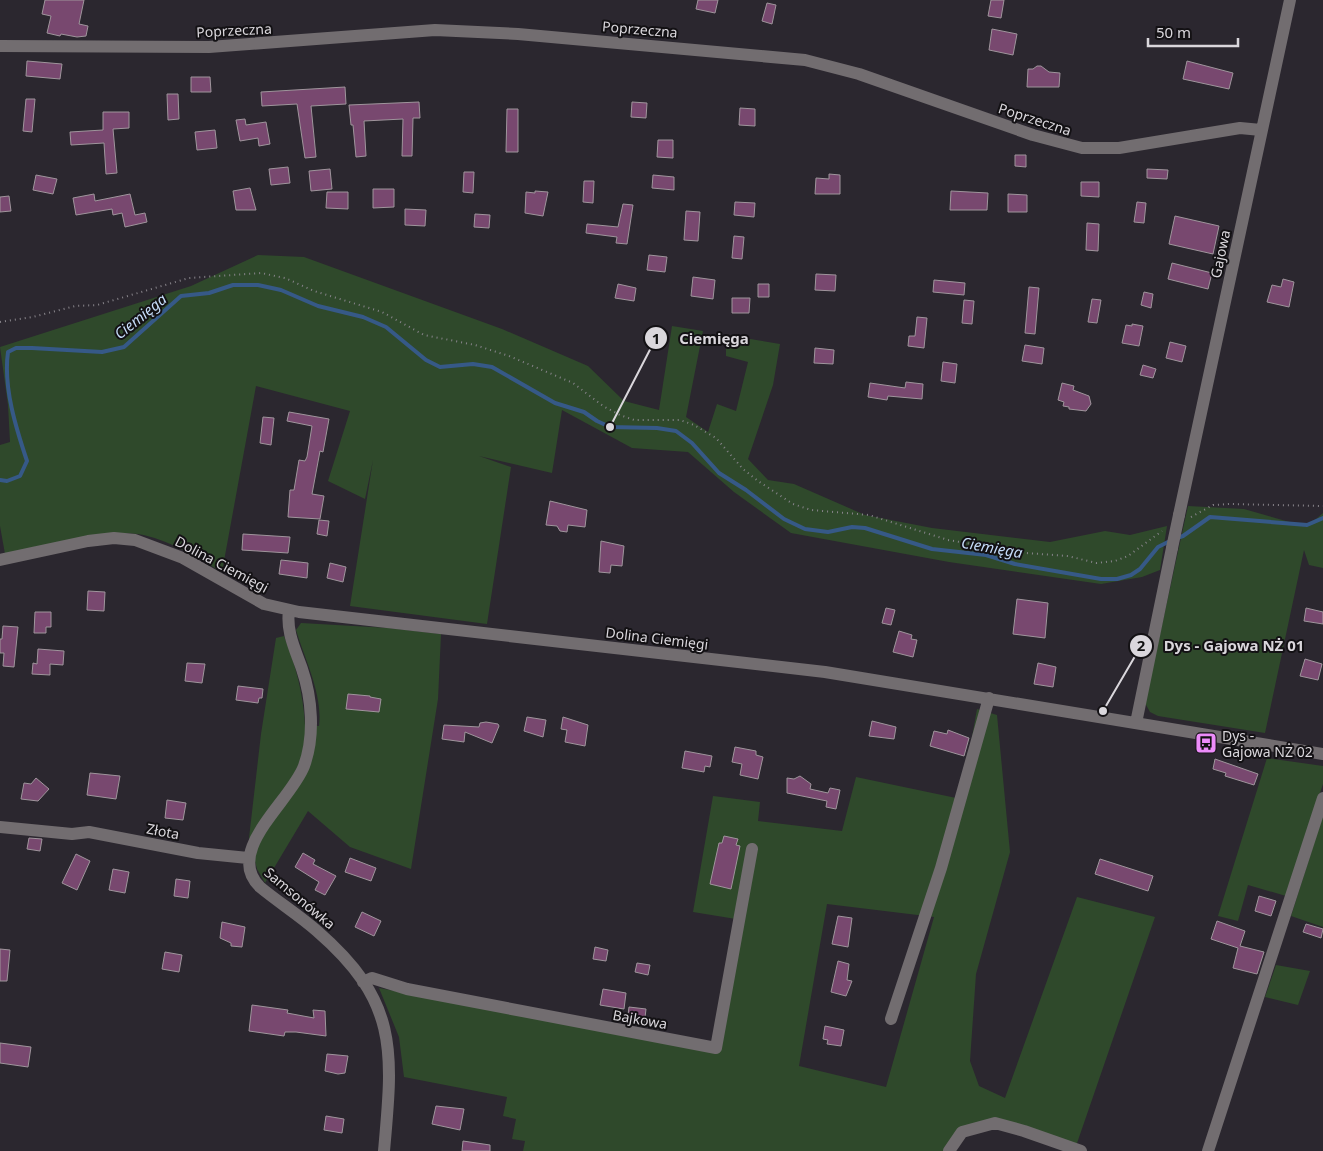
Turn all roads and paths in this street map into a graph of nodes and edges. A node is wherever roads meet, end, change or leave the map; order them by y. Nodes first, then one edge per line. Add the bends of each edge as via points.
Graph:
1 (1290, 0) edge
2 (0, 46) edge
3 (1261, 130) junction
4 (0, 322) edge
5 (1323, 506) edge
6 (1181, 518) junction
7 (1166, 530) dead end
8 (0, 560) edge
9 (289, 610) junction
10 (989, 698) junction
11 (1136, 723) junction
12 (1323, 754) edge
13 (1323, 798) edge
14 (0, 827) edge
15 (752, 849) dead end
16 (248, 858) junction
17 (363, 982) junction
18 (890, 1019) dead end
19 (384, 1151) edge
20 (950, 1151) edge
21 (1081, 1151) edge
22 (1208, 1151) edge

1 - 3 street, Gajowa
2 - 3 street, Poprzeczna via 209,47 435,30 518,34 805,60 859,74 1033,136 1082,148 1118,148 1240,128
3 - 6 street, Gajowa
4 - 7 path via 75,306 97,305 190,278 261,274 285,278 314,291 382,312 424,335 475,345 525,362 573,383 603,406 634,420 680,420 694,424 716,438 743,469 768,488 793,504 811,510 869,515 948,540 1026,553 1068,556 1096,563 1128,556
5 - 6 path via 1213,505
6 - 11 street, Gajowa, bridge
8 - 9 street, Dolina Ciemięgi via 88,541 128,539 172,553 258,601
9 - 10 street, Dolina Ciemięgi via 825,672
9 - 16 street via 288,629 310,704 307,756 295,784 254,841
10 - 11 street, Dolina Ciemięgi
10 - 18 street via 941,868
11 - 12 street, Dolina Ciemięgi via 1247,744
13 - 22 street
14 - 16 street, Złota via 72,834 89,832 198,853
15 - 17 street, Bajkowa via 716,1048 407,989 372,978
16 - 17 street, Samsonówka via 250,875 256,883 325,938
17 - 19 street, Samsonówka via 378,1009 389,1052 390,1086
20 - 21 street via 962,1132 995,1123

